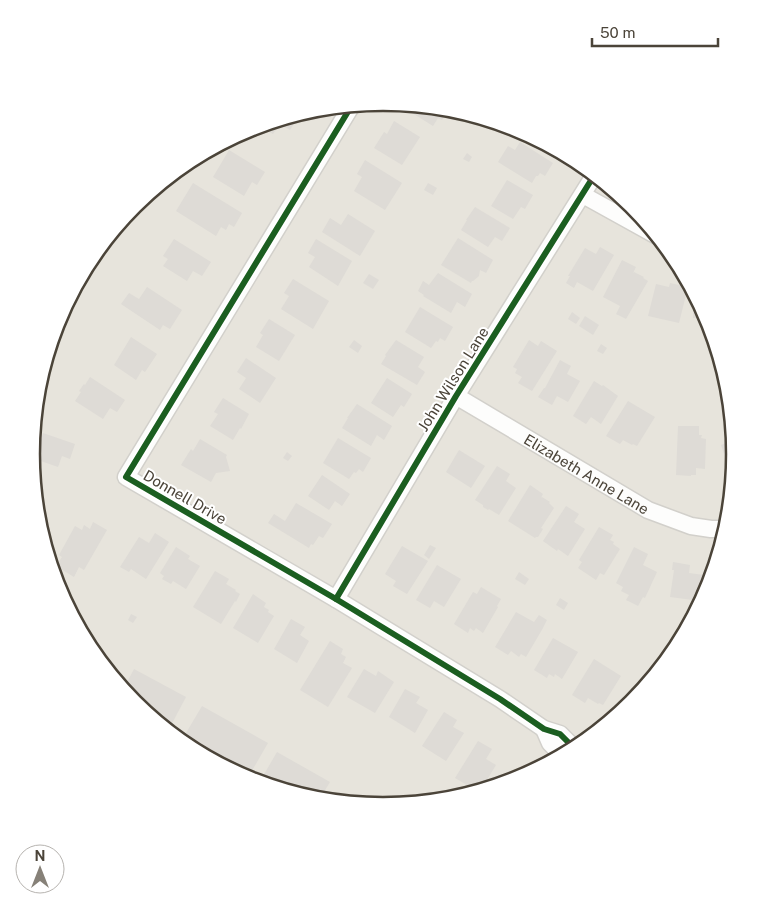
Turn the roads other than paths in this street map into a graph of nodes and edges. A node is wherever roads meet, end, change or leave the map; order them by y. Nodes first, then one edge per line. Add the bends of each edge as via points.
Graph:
1 (347, 113) edge
2 (591, 181) edge
3 (582, 195) junction
4 (642, 228) edge
5 (456, 396) junction
6 (718, 529) edge
7 (336, 599) junction
8 (544, 729) junction
9 (569, 743) edge
10 (557, 750) edge

1 - 7 street, Donnell Drive via 126,477
2 - 3 street, John Wilson Lane
3 - 4 street
3 - 5 street, John Wilson Lane
5 - 6 street, Elizabeth Anne Lane via 648,510 691,526
5 - 7 street, John Wilson Lane
7 - 8 street, Donnell Drive
8 - 9 street, Donnell Drive via 560,734
8 - 10 street, Donnell Drive

